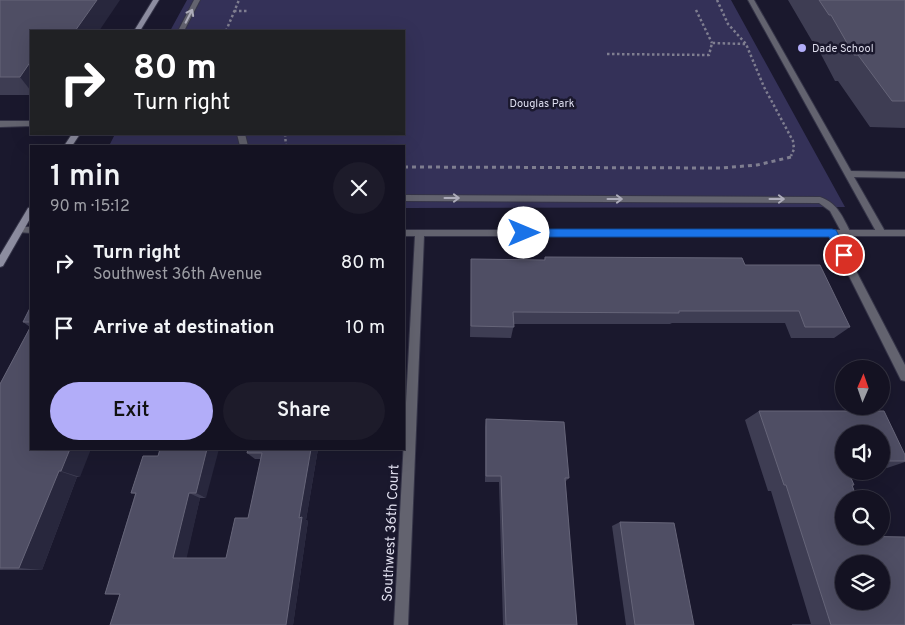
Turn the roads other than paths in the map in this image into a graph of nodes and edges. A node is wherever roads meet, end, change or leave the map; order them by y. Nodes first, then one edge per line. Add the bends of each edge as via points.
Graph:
1 (156, 0) edge
2 (197, 0) edge
3 (751, 0) edge
4 (138, 30) edge
5 (182, 30) edge
6 (0, 124) edge
7 (30, 124) edge
8 (848, 174) junction
9 (905, 175) edge
10 (405, 198) edge
11 (30, 212) edge
12 (20, 230) junction
13 (30, 230) edge
14 (405, 233) edge
15 (420, 233) junction
16 (832, 233) junction
17 (846, 233) junction
18 (881, 233) junction
19 (905, 233) edge
20 (0, 263) edge
21 (905, 376) edge
22 (401, 625) edge

1 - 4 main road
5 -> 2 street
3 - 8 street
6 - 7 street
8 - 9 street
8 - 18 street
10 -> 17 street via 820,200 832,206
11 - 12 main road
12 - 13 street
12 - 20 main road
14 - 15 street
15 - 16 street
15 - 22 street, Southwest 36th Court
16 - 17 street
16 - 21 street
17 - 18 street
18 - 19 street

